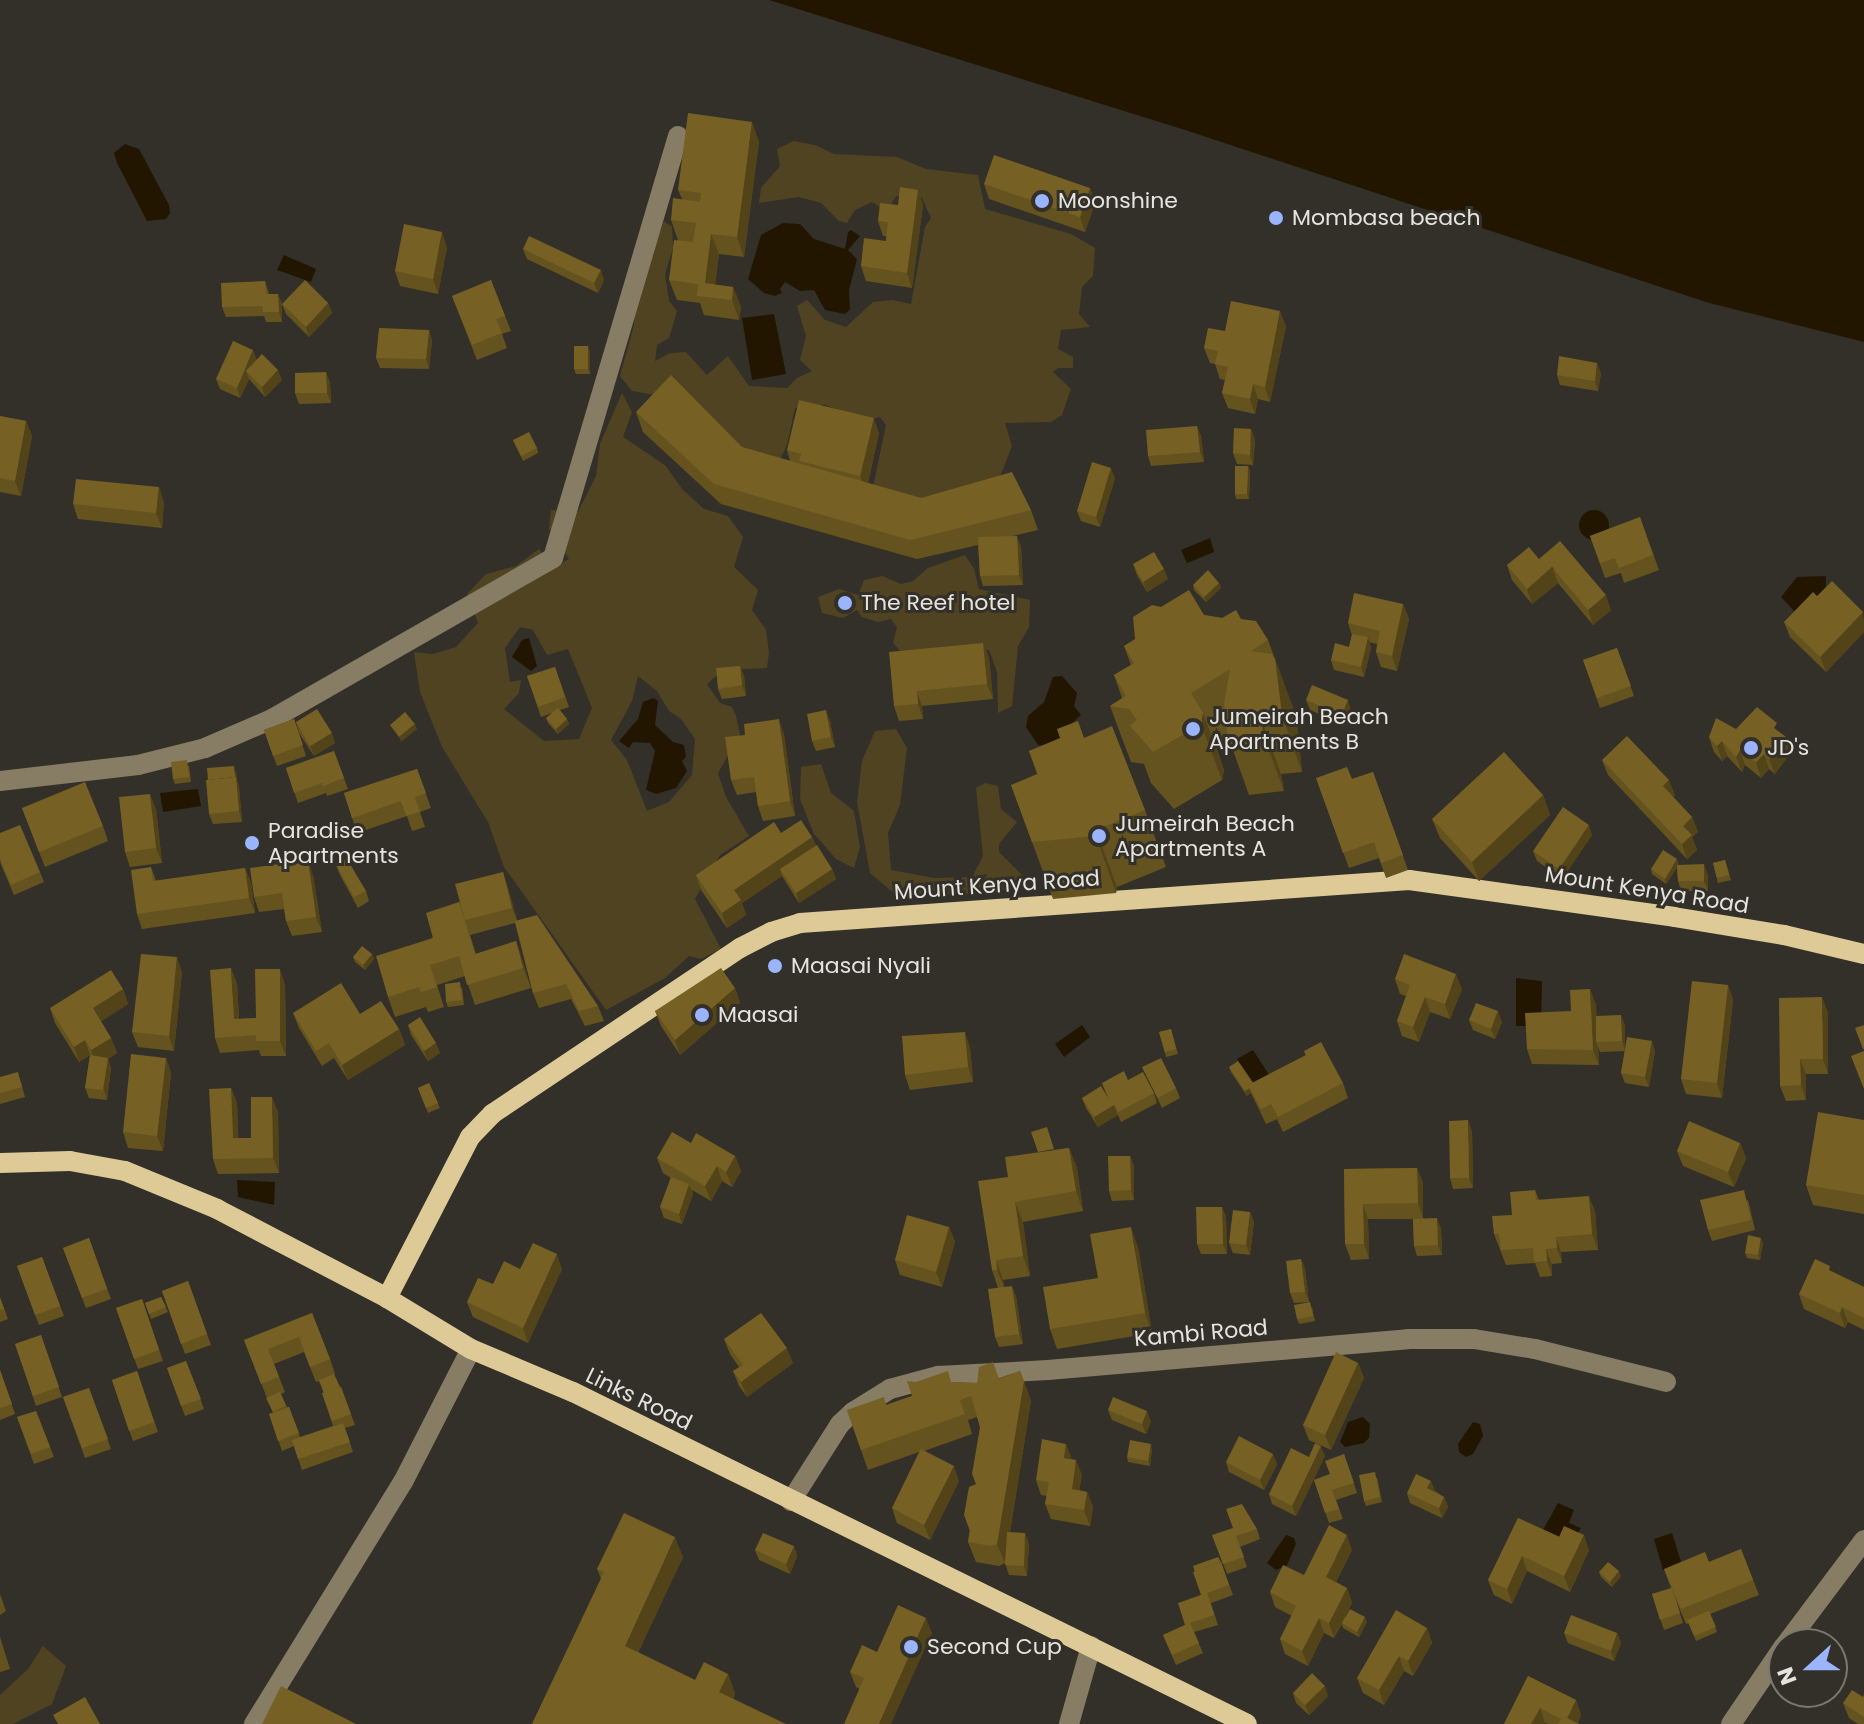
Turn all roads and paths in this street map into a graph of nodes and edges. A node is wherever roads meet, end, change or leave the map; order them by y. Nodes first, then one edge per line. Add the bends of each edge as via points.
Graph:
1 (678, 136) dead end
2 (0, 781) edge
3 (1864, 954) edge
4 (0, 1163) edge
5 (387, 1298) junction
6 (471, 1349) junction
7 (1666, 1382) dead end
8 (791, 1501) junction
9 (1864, 1540) edge
10 (1798, 1628) edge
11 (1091, 1646) junction
12 (1768, 1670) edge
13 (254, 1724) edge
14 (1069, 1724) edge
15 (1247, 1724) edge
16 (1731, 1724) edge

1 - 2 street via 553,558 272,719 205,748 138,765
3 - 5 main road, Mount Kenya Road via 1784,935 1409,880 800,923 740,948 492,1114 470,1137
4 - 5 main road, Links Road via 70,1161 155,1181
5 - 6 main road, Links Road
6 - 8 main road, Links Road via 573,1392
6 - 13 street via 403,1482
7 - 8 street, Kambi Road via 1474,1339 1408,1339 938,1376 890,1389 853,1412
8 - 11 main road, Links Road
9 - 10 street
11 - 14 street
11 - 15 main road, Links Road
12 - 16 street

